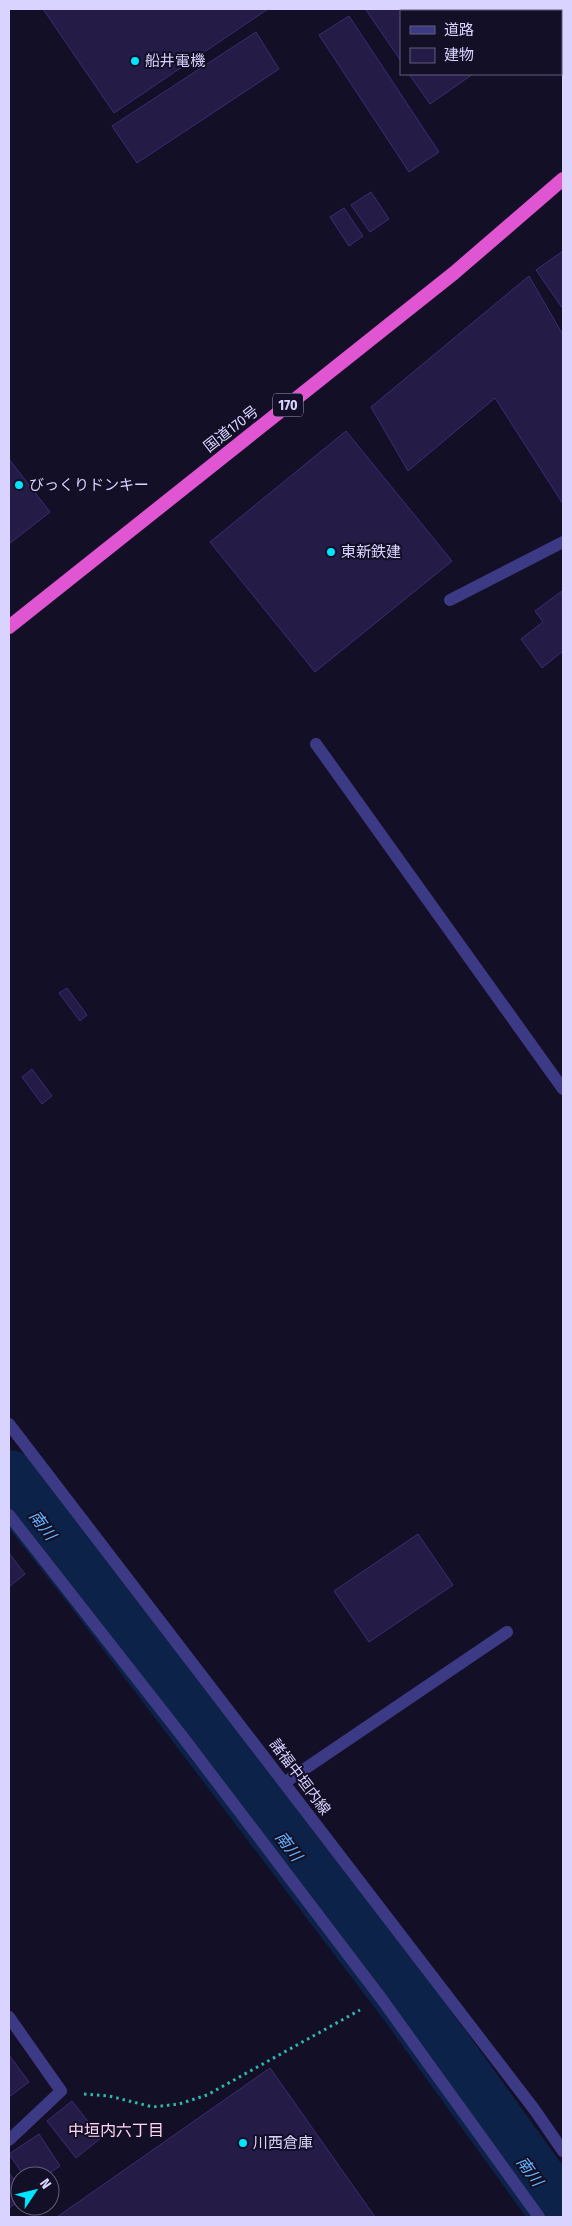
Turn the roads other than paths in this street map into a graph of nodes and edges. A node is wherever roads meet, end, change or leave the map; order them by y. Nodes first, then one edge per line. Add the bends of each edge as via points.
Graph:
1 (563, 179) edge
2 (563, 542) edge
3 (450, 600) dead end
4 (9, 627) edge
5 (316, 744) dead end
6 (563, 1089) edge
7 (9, 1424) edge
8 (10, 1518) edge
9 (507, 1632) dead end
10 (284, 1783) junction
11 (9, 2017) edge
12 (9, 2140) edge
13 (563, 2151) edge
14 (539, 2217) edge

1 - 4 highway, 国道170号 / 170 via 454,273
2 - 3 street
5 - 6 street
7 - 10 street, 諸福中垣内線
8 - 14 street via 182,1736 381,1998
9 - 10 street
10 - 13 street, 諸福中垣内線 via 534,2108
11 - 12 street via 61,2091

